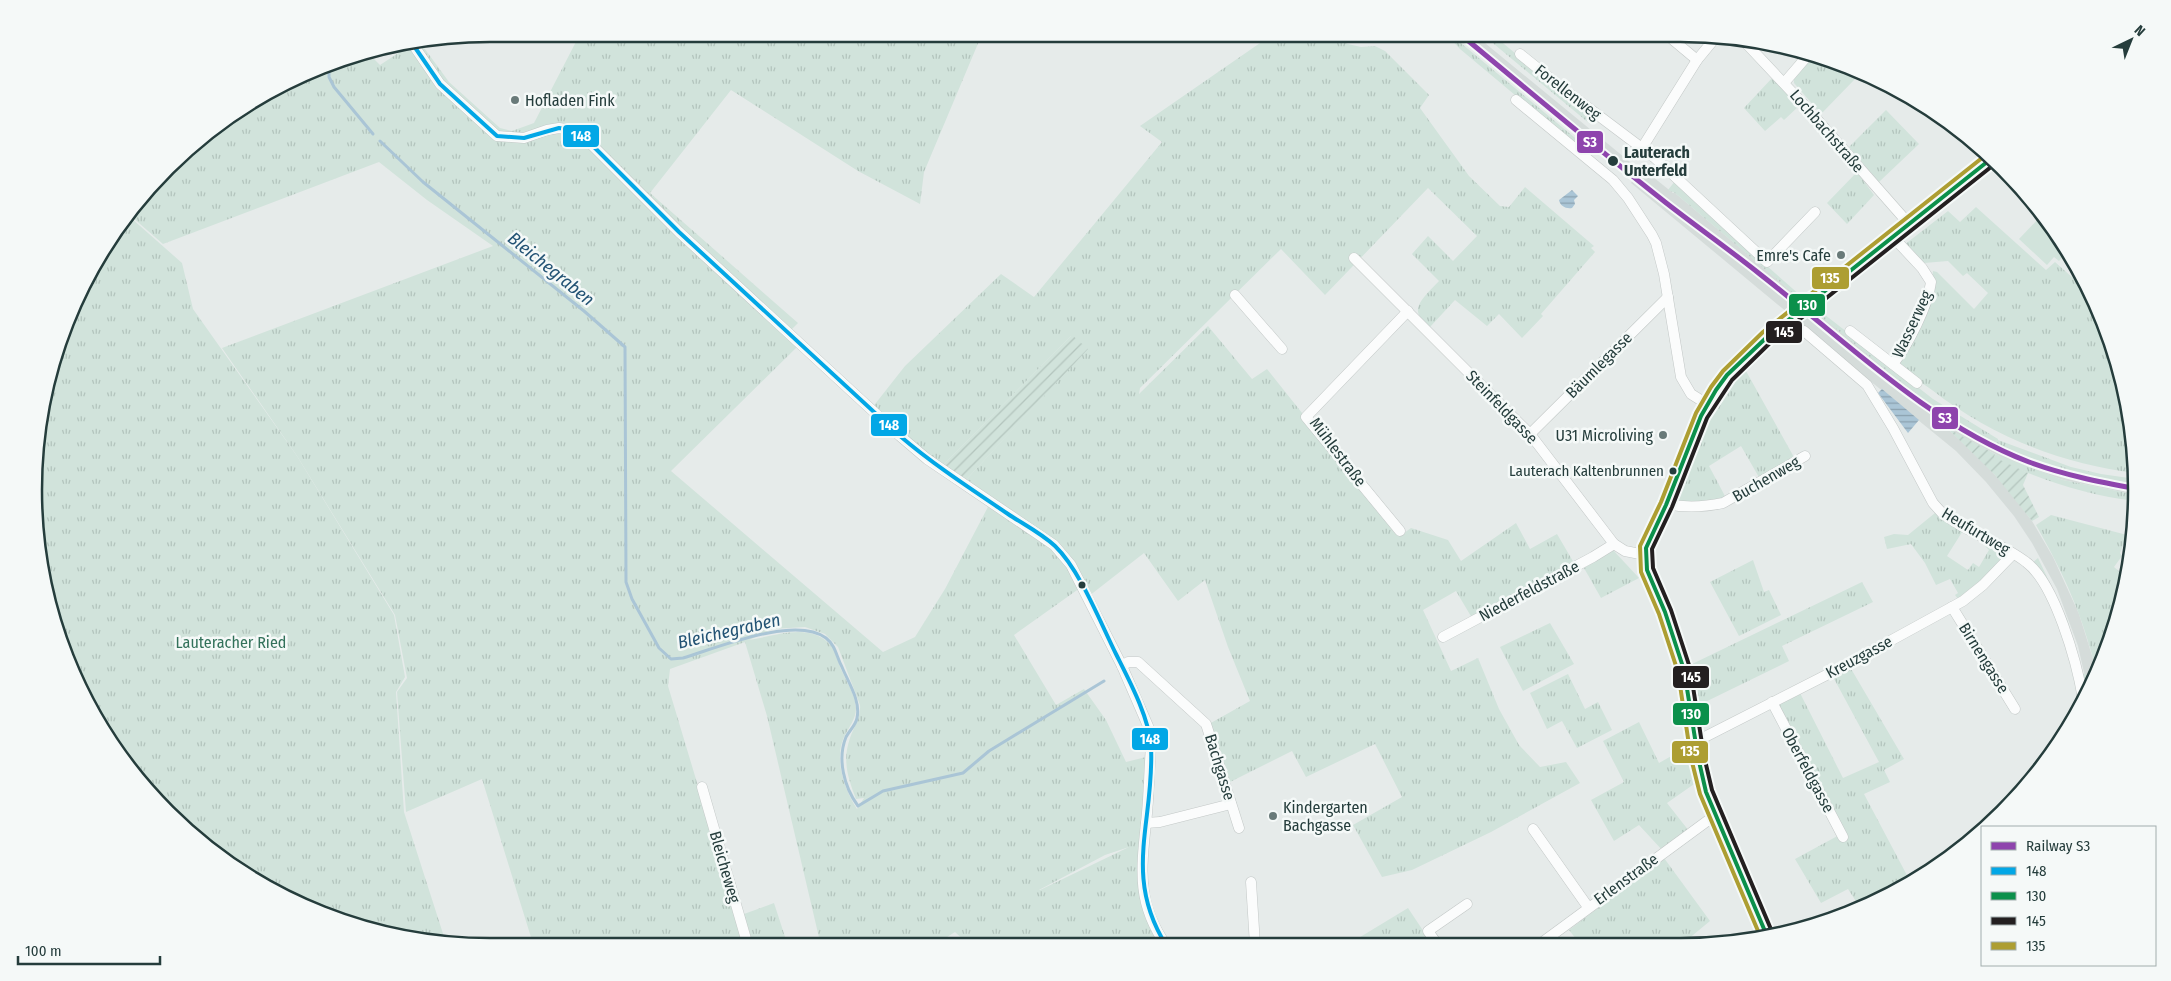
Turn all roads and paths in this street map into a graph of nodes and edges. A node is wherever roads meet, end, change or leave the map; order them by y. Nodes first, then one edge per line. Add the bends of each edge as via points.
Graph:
1 (1676, 42) edge
2 (1711, 43) edge
3 (1751, 48) edge
4 (416, 49) edge
5 (1520, 54) dead end
6 (1697, 60) junction
7 (1804, 60) edge
8 (1784, 83) junction
9 (1516, 100) dead end
10 (1642, 148) junction
11 (1986, 163) edge
12 (1815, 212) dead end
13 (1908, 224) junction
14 (1893, 237) junction
15 (1354, 258) dead end
16 (1235, 295) dead end
17 (1668, 297) junction
18 (1807, 306) tunnel mouth
19 (1408, 311) junction
20 (1795, 316) tunnel mouth
21 (1804, 331) dead end
22 (1850, 331) dead end
23 (1282, 349) dead end
24 (1892, 364) junction
25 (1917, 383) dead end
26 (1708, 404) junction
27 (1530, 434) junction
28 (1805, 456) dead end
29 (1667, 504) junction
30 (1400, 531) dead end
31 (1614, 544) junction
32 (2013, 554) junction
33 (1645, 555) junction
34 (1952, 607) junction
35 (1443, 637) dead end
36 (1122, 666) junction
37 (2081, 691) edge
38 (1772, 702) junction
39 (2015, 709) dead end
40 (1693, 743) junction
41 (702, 787) dead end
42 (1231, 804) junction
43 (1714, 816) junction
44 (1146, 823) junction
45 (1239, 828) dead end
46 (1533, 829) dead end
47 (1843, 837) dead end
48 (1251, 882) dead end
49 (1467, 904) dead end
50 (1588, 907) junction
51 (1765, 931) edge
52 (746, 938) edge
53 (1161, 938) edge
54 (1255, 938) edge
55 (1433, 938) edge
56 (1548, 938) edge

1 - 6 street
2 - 6 street
3 - 8 street, Lochbachstraße
4 - 36 street via 440,84 497,136 524,138 559,128 572,130 586,139 679,232 900,436 950,475 1054,545 1071,566
5 - 10 street, Forellenweg
6 - 10 street
7 - 8 street
8 - 13 street, Lochbachstraße
9 - 17 street via 1623,191 1656,243
10 - 12 street, Forellenweg via 1767,262
11 - 13 street
13 - 14 street
14 - 18 street
14 - 24 street, Wasserweg via 1931,282 1910,334
15 - 19 street, Steinfeldgasse
16 - 23 street
17 - 26 street via 1681,377 1691,394
17 - 27 street, Bäumlegasse
19 - 27 street, Steinfeldgasse
19 - 30 street, Mühlestraße via 1306,416
20 - 26 street via 1738,363
21 - 32 street, Heufurtweg via 1866,385 1936,507 1948,518
22 - 24 street, Wasserweg
24 - 25 street, Wasserweg
26 - 29 street via 1693,432
27 - 31 street, Steinfeldgasse
28 - 29 street, Buchenweg via 1723,503 1682,507
29 - 33 street via 1648,541
31 - 33 street, Steinfeldgasse via 1625,552
31 - 35 street, Niederfeldstraße
32 - 34 street, Kreuzgasse via 1974,594
32 - 37 street, Heufurtweg via 2032,567 2051,598
33 - 40 street via 1649,577 1683,664
34 - 38 street, Kreuzgasse
34 - 39 street, Birnengasse
36 - 42 street, Bachgasse via 1138,662 1206,724
36 - 44 street via 1148,726 1151,746
38 - 40 street, Kreuzgasse
38 - 47 street, Oberfeldgasse
40 - 43 street
41 - 52 street, Bleicheweg
42 - 44 street
42 - 45 street, Bachgasse
43 - 50 street, Erlenstraße
43 - 51 street
44 - 53 street via 1142,890 1148,915
46 - 50 street
48 - 54 street
49 - 55 street via 1428,931
50 - 56 street, Erlenstraße

